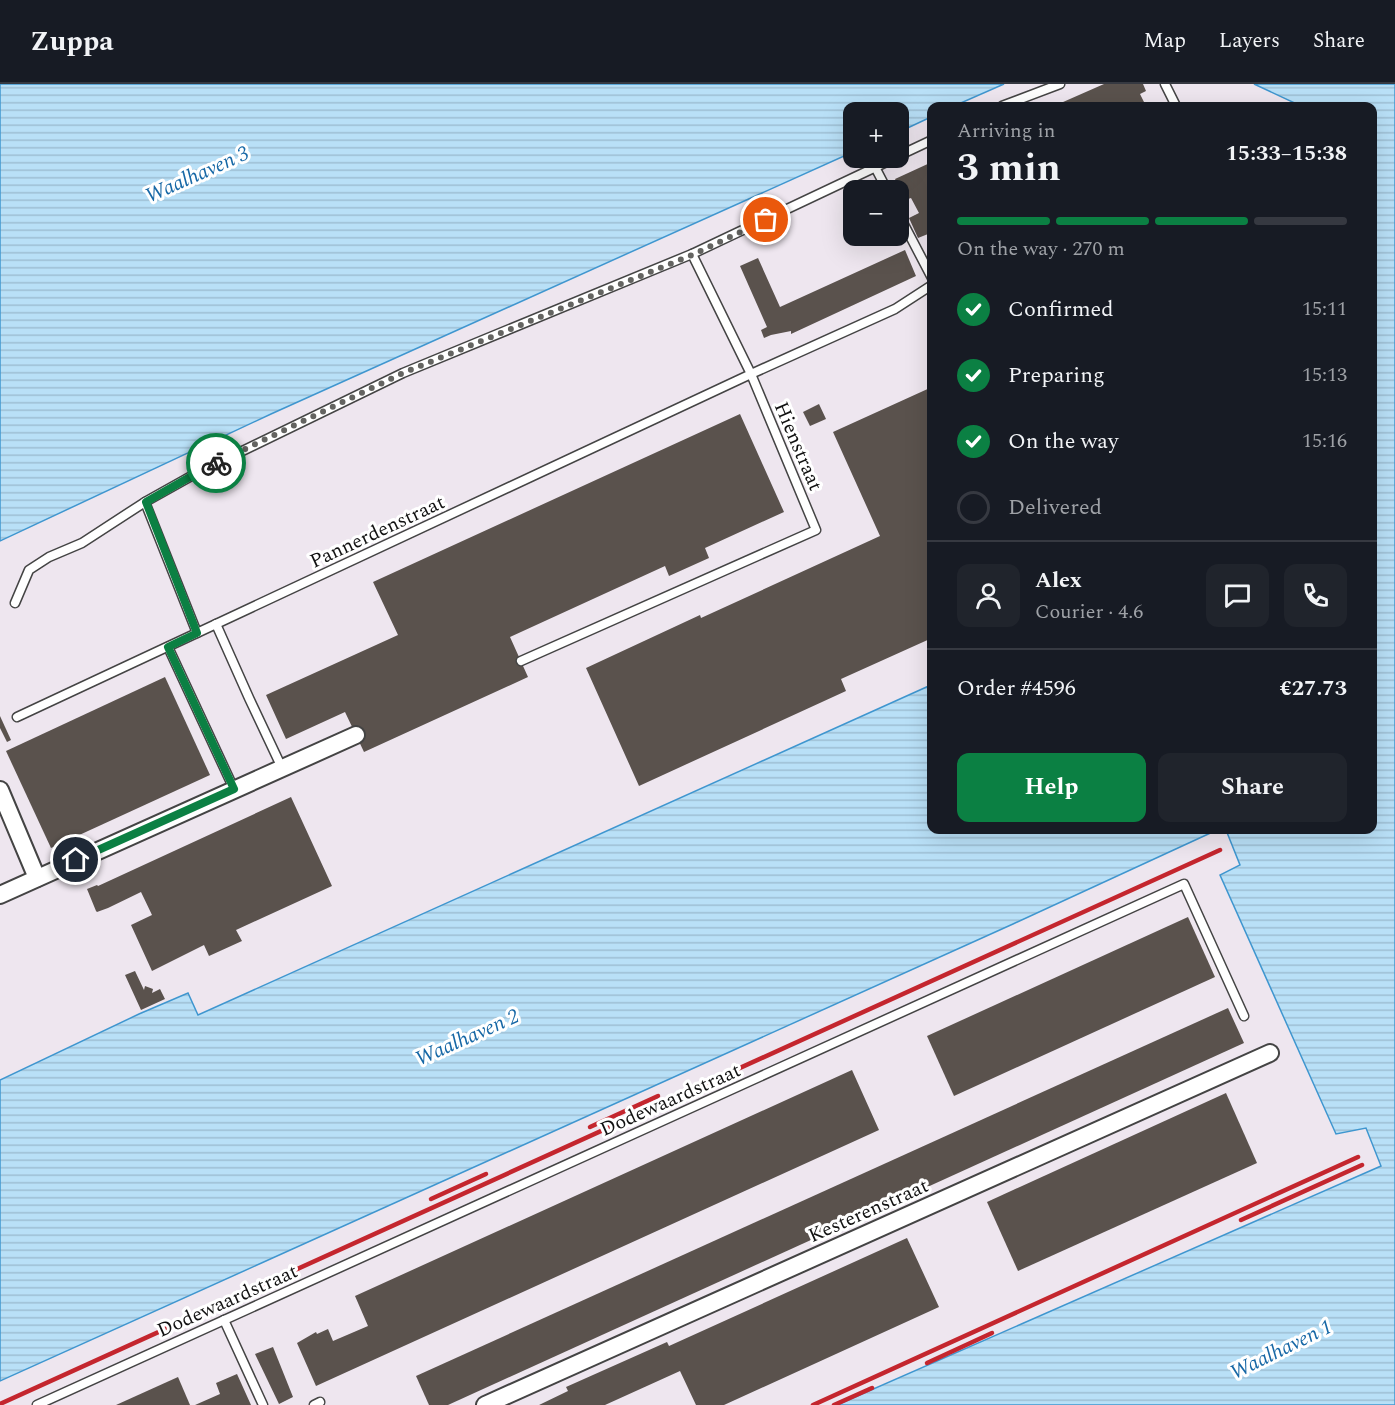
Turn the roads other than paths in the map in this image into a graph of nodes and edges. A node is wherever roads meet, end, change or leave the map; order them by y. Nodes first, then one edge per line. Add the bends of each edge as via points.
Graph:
1 (1060, 84) edge
2 (1165, 84) edge
3 (1013, 102) edge
4 (1174, 102) edge
5 (927, 142) edge
6 (909, 151) edge
7 (873, 168) edge
8 (909, 234) edge
9 (692, 255) junction
10 (927, 268) edge
11 (927, 288) edge
12 (751, 374) junction
13 (146, 502) junction
14 (15, 603) dead end
15 (216, 624) junction
16 (197, 633) junction
17 (168, 647) junction
18 (521, 661) dead end
19 (17, 717) dead end
20 (356, 735) dead end
21 (282, 768) junction
22 (234, 789) junction
23 (0, 790) edge
24 (37, 878) junction
25 (0, 895) edge
26 (1244, 1016) dead end
27 (1270, 1053) dead end
28 (224, 1320) junction
29 (37, 1405) edge
30 (263, 1405) edge
31 (484, 1405) edge

1 - 3 lane
2 - 4 lane
5 - 6 lane
7 - 9 lane
8 - 10 lane
9 - 12 lane, Hienstraat
9 - 13 lane via 403,373 195,474
11 - 12 lane, Pannerdenstraat via 895,309
12 - 15 lane, Pannerdenstraat
12 - 18 lane, Hienstraat via 816,530
13 - 14 lane via 82,543 29,570
13 - 16 lane
15 - 16 lane, Pannerdenstraat
15 - 21 lane
16 - 17 lane, Pannerdenstraat
17 - 19 lane, Pannerdenstraat
17 - 22 lane
20 - 21 street
21 - 22 street
22 - 24 street
23 - 24 street
24 - 25 street
26 - 28 lane, Dodewaardstraat via 1184,884
27 - 31 street, Kesterenstraat
28 - 29 lane, Dodewaardstraat
28 - 30 lane

